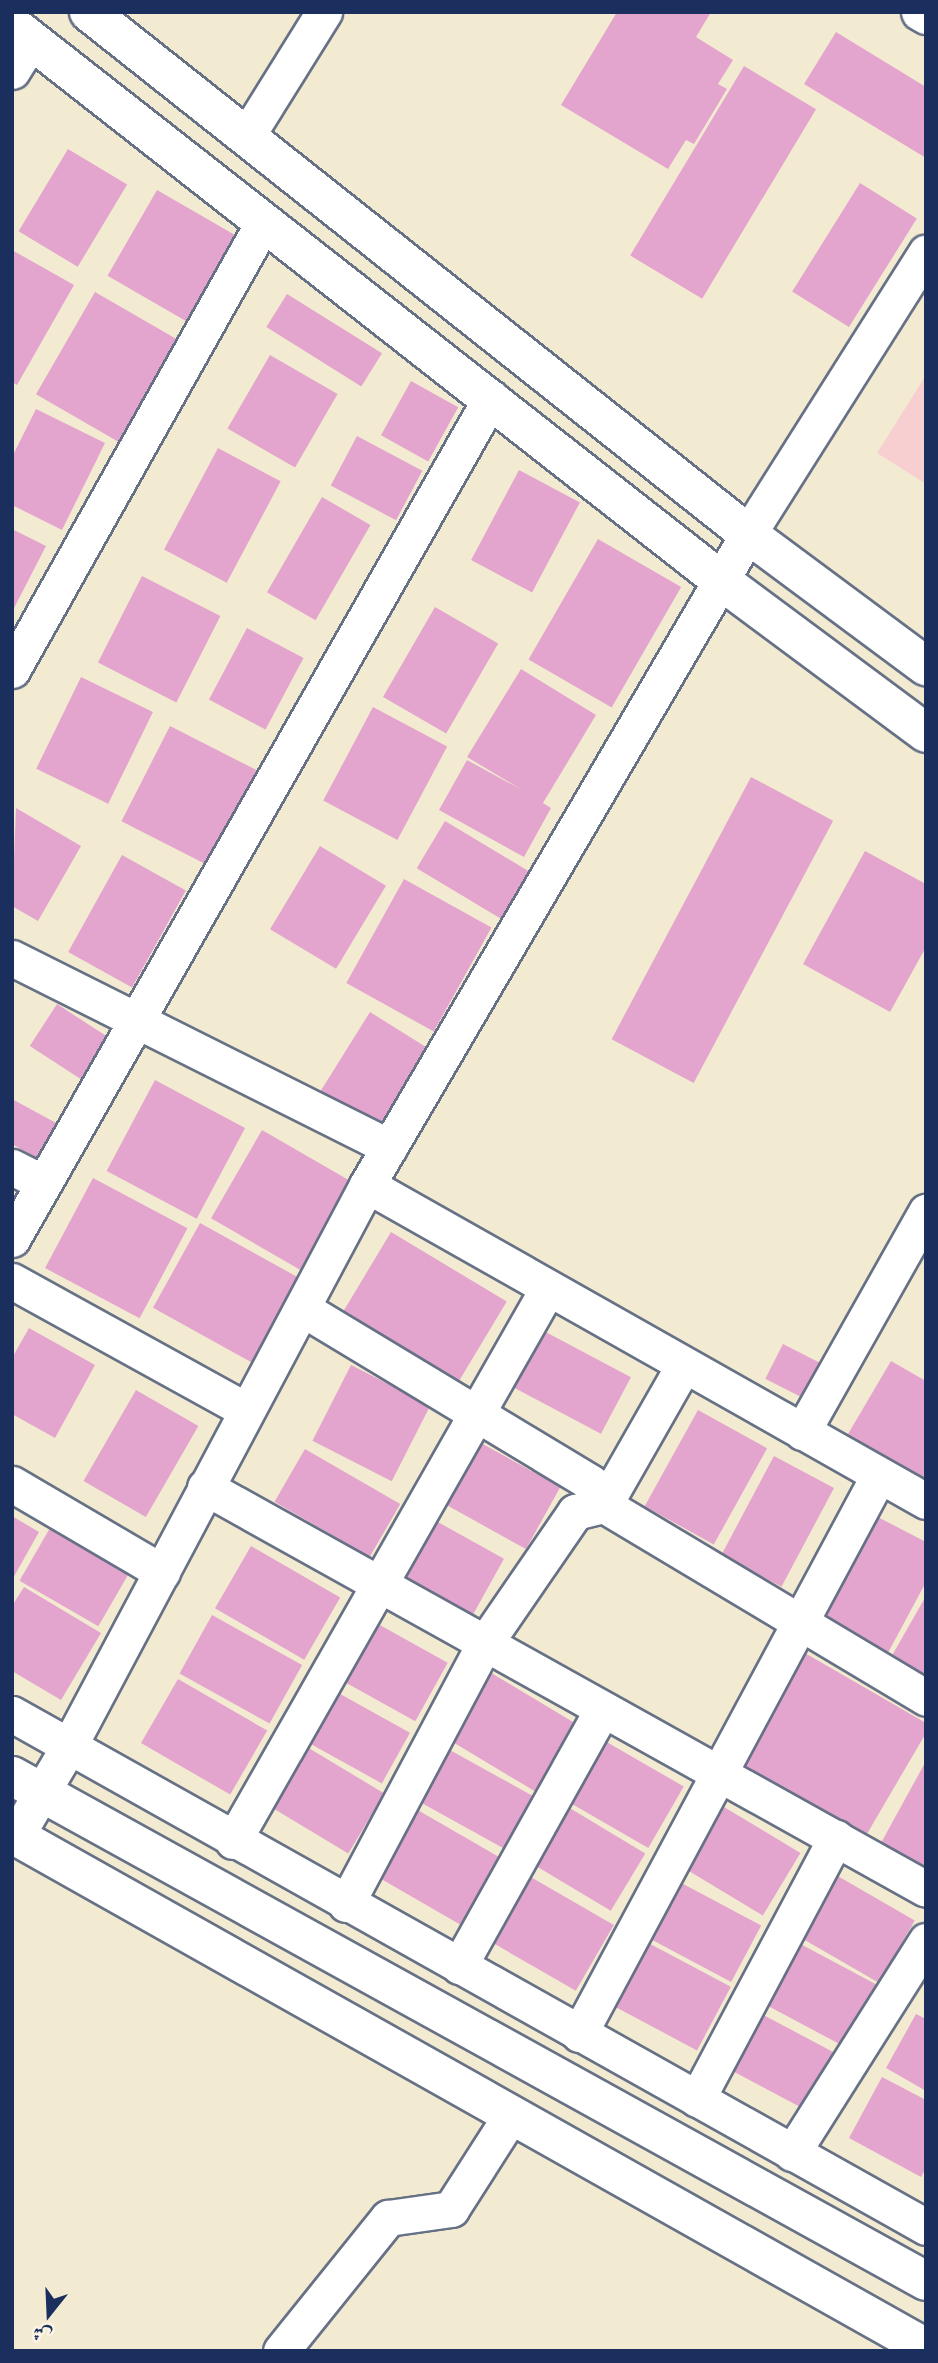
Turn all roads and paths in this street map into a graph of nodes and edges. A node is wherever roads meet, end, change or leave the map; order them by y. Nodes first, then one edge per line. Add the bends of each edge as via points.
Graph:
1 (89, 12) edge
2 (324, 12) edge
3 (919, 12) edge
4 (926, 16) edge
5 (18, 46) edge
6 (248, 134) junction
7 (263, 223) junction
8 (926, 252) edge
9 (491, 398) junction
10 (748, 534) junction
11 (723, 582) junction
12 (926, 666) edge
13 (12, 670) edge
14 (926, 733) edge
15 (12, 958) edge
16 (140, 1020) junction
17 (389, 1147) junction
18 (27, 1175) edge
19 (367, 1185) junction
20 (926, 1212) edge
21 (12, 1239) edge
22 (12, 1281) edge
23 (548, 1288) junction
24 (303, 1309) junction
25 (684, 1365) junction
26 (246, 1410) junction
27 (475, 1415) junction
28 (802, 1432) junction
29 (879, 1475) junction
30 (12, 1484) edge
31 (205, 1487) junction
32 (926, 1501) edge
33 (604, 1505) junction
34 (162, 1572) junction
35 (379, 1586) junction
36 (797, 1623) junction
37 (485, 1643) junction
38 (926, 1698) edge
39 (602, 1710) junction
40 (12, 1714) edge
41 (69, 1746) junction
42 (718, 1774) junction
43 (27, 1784) edge
44 (14, 1835) edge
45 (836, 1838) junction
46 (233, 1841) junction
47 (926, 1889) edge
48 (346, 1904) junction
49 (926, 1941) edge
50 (459, 1966) junction
51 (579, 2034) junction
52 (697, 2099) junction
53 (511, 2115) junction
54 (792, 2153) junction
55 (926, 2227) edge
56 (926, 2281) edge
57 (926, 2348) edge
58 (281, 2351) edge

1 - 6 main road
2 - 6 street
3 - 4 street
5 - 7 main road
6 - 10 main road
7 - 9 main road
7 - 13 street
8 - 10 street
9 - 11 main road
9 - 16 street
10 - 11 street
10 - 12 main road
11 - 14 main road
11 - 17 street
15 - 16 street
16 - 17 street
16 - 18 street
17 - 19 street
18 - 21 street
19 - 23 street
19 - 24 street
20 - 28 street
22 - 26 street
23 - 25 street
23 - 27 street
24 - 26 street
24 - 27 street
25 - 28 street
25 - 33 street
26 - 31 street
27 - 33 street via 591,1483
27 - 35 street
28 - 29 street
29 - 32 street
29 - 36 street
30 - 34 street
31 - 34 street
31 - 35 street
33 - 36 street
33 - 37 street via 575,1512
34 - 41 street
35 - 37 street
35 - 46 street
36 - 38 street
36 - 42 street
37 - 39 street
37 - 48 street
39 - 42 street
39 - 50 street
40 - 41 street
41 - 43 street
41 - 46 street
42 - 45 street
42 - 51 street
43 - 44 street
43 - 56 main road
44 - 53 main road
45 - 47 street
45 - 52 street
46 - 48 street
48 - 50 street
49 - 54 street
50 - 51 street
51 - 52 street
52 - 54 street
53 - 57 main road
53 - 58 street via 451,2208 388,2218
54 - 55 street

